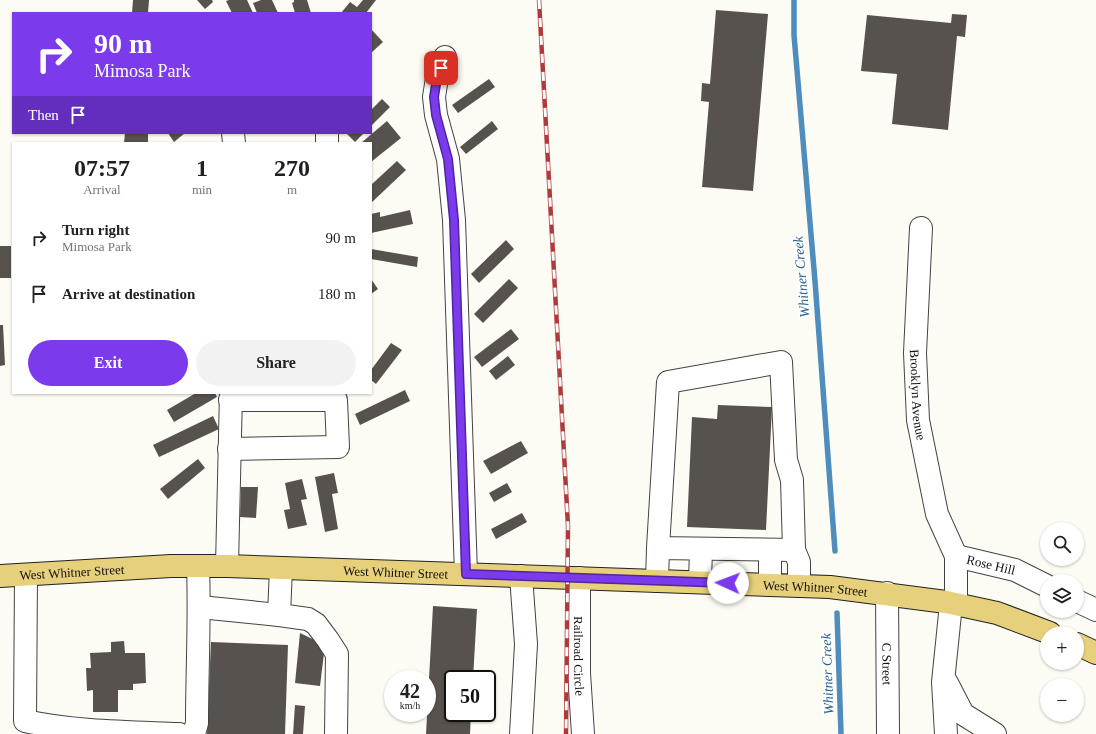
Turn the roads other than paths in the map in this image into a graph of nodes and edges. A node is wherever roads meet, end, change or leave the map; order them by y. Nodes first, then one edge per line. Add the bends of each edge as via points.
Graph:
1 (445, 57) dead end
2 (921, 228) dead end
3 (230, 397) edge
4 (229, 449) junction
5 (658, 548) junction
6 (701, 549) junction
7 (794, 550) junction
8 (770, 551) junction
9 (956, 556) junction
10 (198, 566) junction
11 (227, 566) junction
12 (281, 568) junction
13 (466, 574) junction
14 (26, 575) junction
15 (0, 576) edge
16 (521, 576) junction
17 (579, 578) junction
18 (657, 581) junction
19 (700, 582) junction
20 (1040, 582) edge
21 (770, 584) junction
22 (799, 585) junction
23 (888, 593) junction
24 (953, 604) junction
25 (1084, 604) edge
26 (200, 607) junction
27 (1096, 610) edge
28 (280, 615) junction
29 (1040, 629) edge
30 (1084, 647) edge
31 (1096, 653) edge
32 (944, 676) junction
33 (25, 728) edge
34 (189, 733) edge
35 (336, 734) edge
36 (521, 734) edge
37 (583, 734) edge
38 (888, 734) edge
39 (946, 734) edge
40 (995, 734) edge

1 - 13 street via 437,78 434,97 436,115 448,159 454,220
2 - 9 street, Brooklyn Avenue via 915,353 918,420 937,514
3 - 4 street
3 - 4 street via 336,400 338,447
4 - 11 street
5 - 6 street
5 - 7 street via 668,382 781,362 786,460 792,480
5 - 18 street
6 - 8 street
6 - 19 street
7 - 8 street
7 - 22 street via 799,562
8 - 21 street
9 - 20 street, Rose Hill via 1015,570
9 - 24 street, Rose Hill
10 - 11 main road, West Whitner Street
10 - 14 main road, West Whitner Street
10 - 26 street
11 - 12 main road, West Whitner Street
12 - 13 main road, West Whitner Street
12 - 28 street
13 - 16 main road, West Whitner Street
14 - 15 main road, West Whitner Street
14 - 33 street
16 - 17 main road, West Whitner Street
16 - 36 street via 526,644
17 - 18 main road, West Whitner Street
17 - 37 street, Railroad Circle via 579,673
18 - 19 main road, West Whitner Street
19 - 21 main road, West Whitner Street
21 - 22 main road, West Whitner Street
22 - 23 main road, West Whitner Street
23 - 24 main road, West Whitner Street
23 - 38 street, C Street
24 - 29 main road, West Whitner Street via 997,613
24 - 32 street, Rose Hill
25 - 27 street
26 - 28 street
26 - 34 street via 197,723
28 - 35 street via 308,619 316,624 337,654
30 - 31 main road
32 - 39 street, Rose Hill
32 - 40 street via 963,714
33 - 34 street via 50,726

